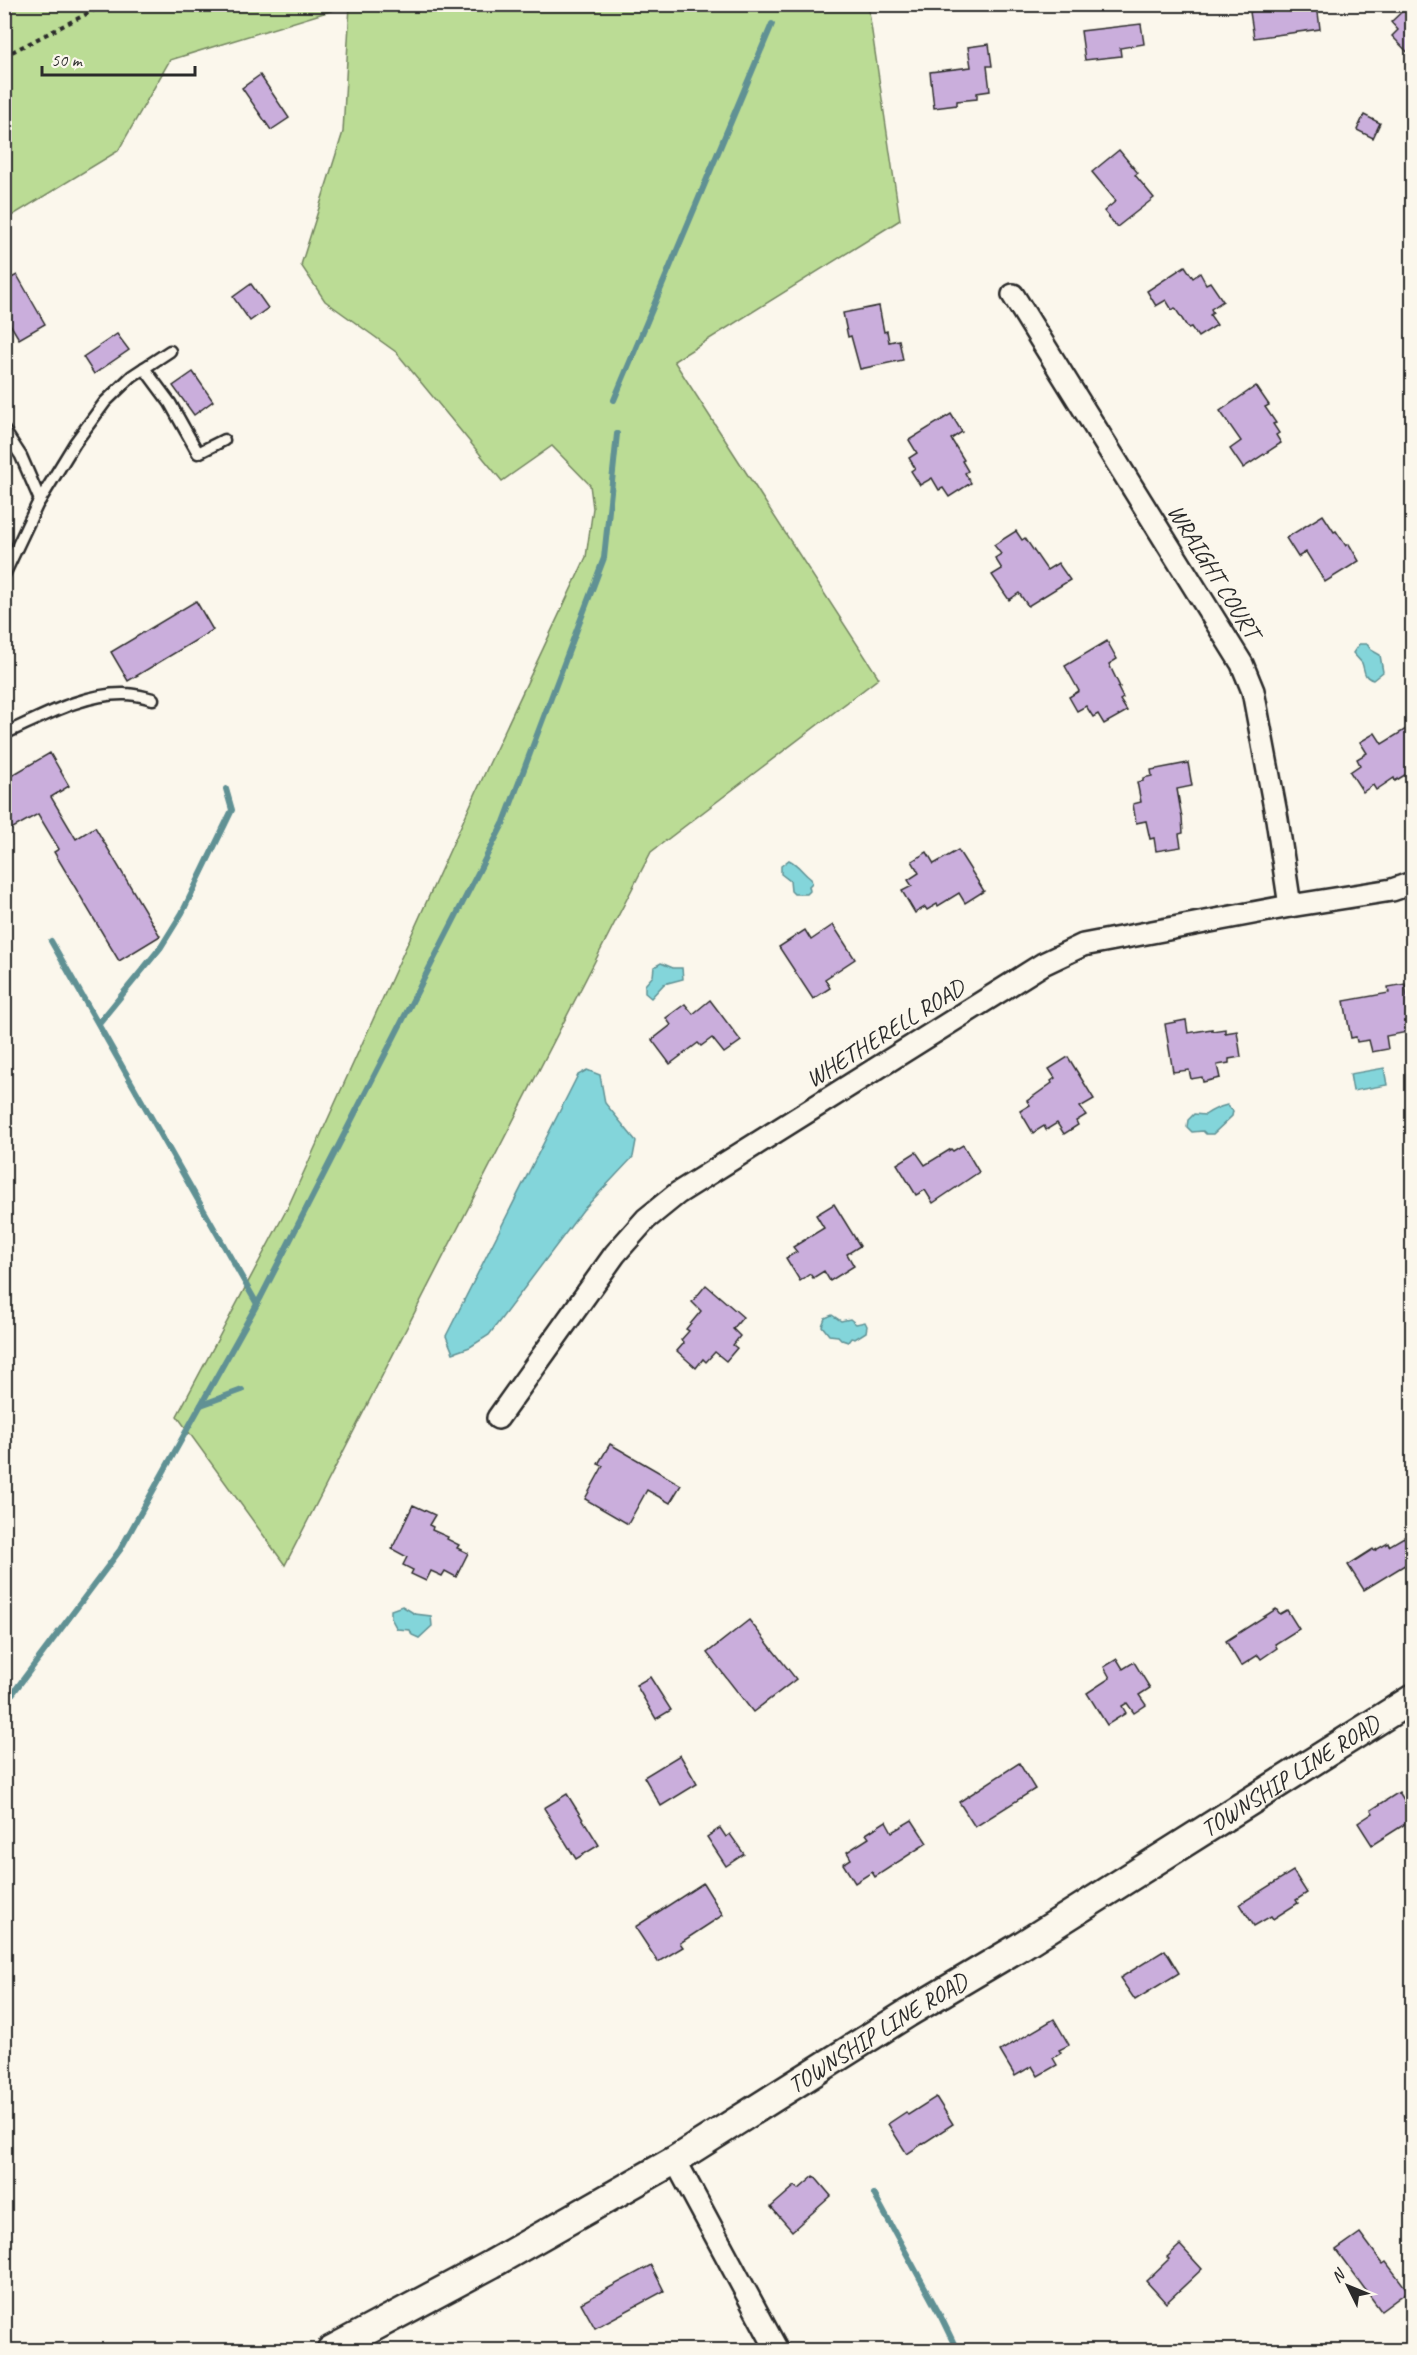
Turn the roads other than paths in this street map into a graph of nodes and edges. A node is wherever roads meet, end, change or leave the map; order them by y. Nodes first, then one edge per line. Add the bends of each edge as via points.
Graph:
1 (1013, 295) dead end
2 (170, 351) dead end
3 (144, 368) junction
4 (4, 430) edge
5 (224, 440) dead end
6 (40, 500) junction
7 (5, 572) edge
8 (153, 699) dead end
9 (4, 734) edge
10 (1413, 883) edge
11 (1290, 906) junction
12 (498, 1418) dead end
13 (1413, 1698) edge
14 (675, 2160) junction
15 (331, 2350) edge
16 (777, 2350) edge

1 - 11 street, WRAIGHT COURT via 1242,664 1253,691
2 - 3 lane
3 - 5 lane via 170,403 198,453
3 - 6 lane via 105,402
4 - 6 lane via 21,456
6 - 7 lane
8 - 9 lane via 126,694 99,696
10 - 11 street, WHETHERELL ROAD via 1392,890
11 - 12 street, WHETHERELL ROAD via 1083,945 1053,959 678,1194 646,1219 615,1254
13 - 14 street, TOWNSHIP LINE ROAD
14 - 15 street, TOWNSHIP LINE ROAD
14 - 16 street

